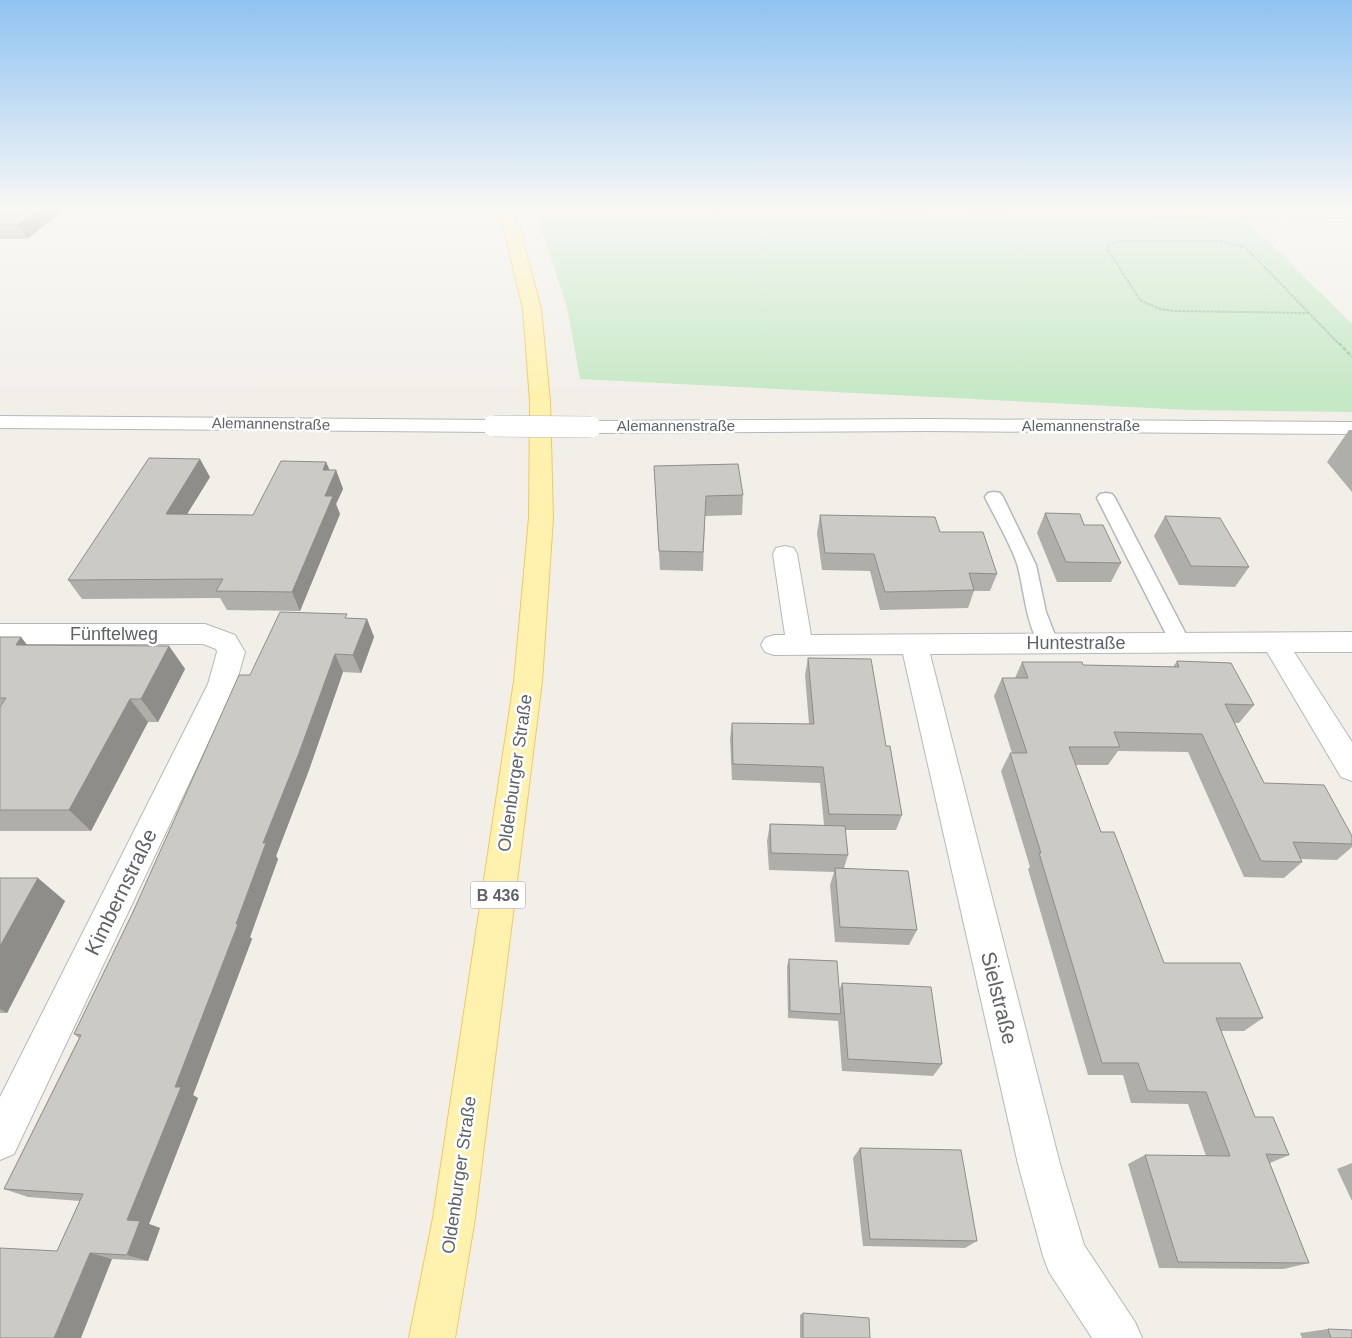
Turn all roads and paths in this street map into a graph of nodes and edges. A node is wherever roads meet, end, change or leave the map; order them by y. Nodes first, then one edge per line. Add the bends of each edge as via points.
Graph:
1 (522, 271) edge
2 (1122, 271) edge
3 (1270, 271) edge
4 (1310, 313) junction
5 (1352, 357) edge
6 (0, 422) edge
7 (1352, 428) edge
8 (994, 497) dead end
9 (1106, 498) dead end
10 (785, 554) dead end
11 (0, 634) edge
12 (226, 642) joint
13 (1180, 642) junction
14 (1274, 642) junction
15 (1352, 642) edge
16 (1048, 643) junction
17 (914, 644) junction
18 (774, 646) dead end
19 (800, 646) junction
20 (1352, 768) edge
21 (0, 1140) edge
22 (432, 1338) edge
23 (1119, 1338) edge

1 - 22 main road, Oldenburger Straße / B 436 via 532,309 540,401 541,518 528,680 454,1218
2 - 4 path via 1140,300 1147,305 1175,311
3 - 4 path
4 - 5 path
6 - 7 street, Alemannenstraße, bridge
8 - 16 lane via 1026,565 1036,612
9 - 13 lane
10 - 19 street
11 - 12 street, Fünftelweg via 205,634
12 - 21 street, Kimbernstraße via 231,652 222,684
13 - 14 street, Huntestraße
13 - 16 street, Huntestraße
14 - 15 street, Huntestraße
14 - 20 street
16 - 17 street, Huntestraße
17 - 19 street, Huntestraße
17 - 23 street, Sielstraße via 1037,1155 1065,1256
18 - 19 street, Huntestraße

